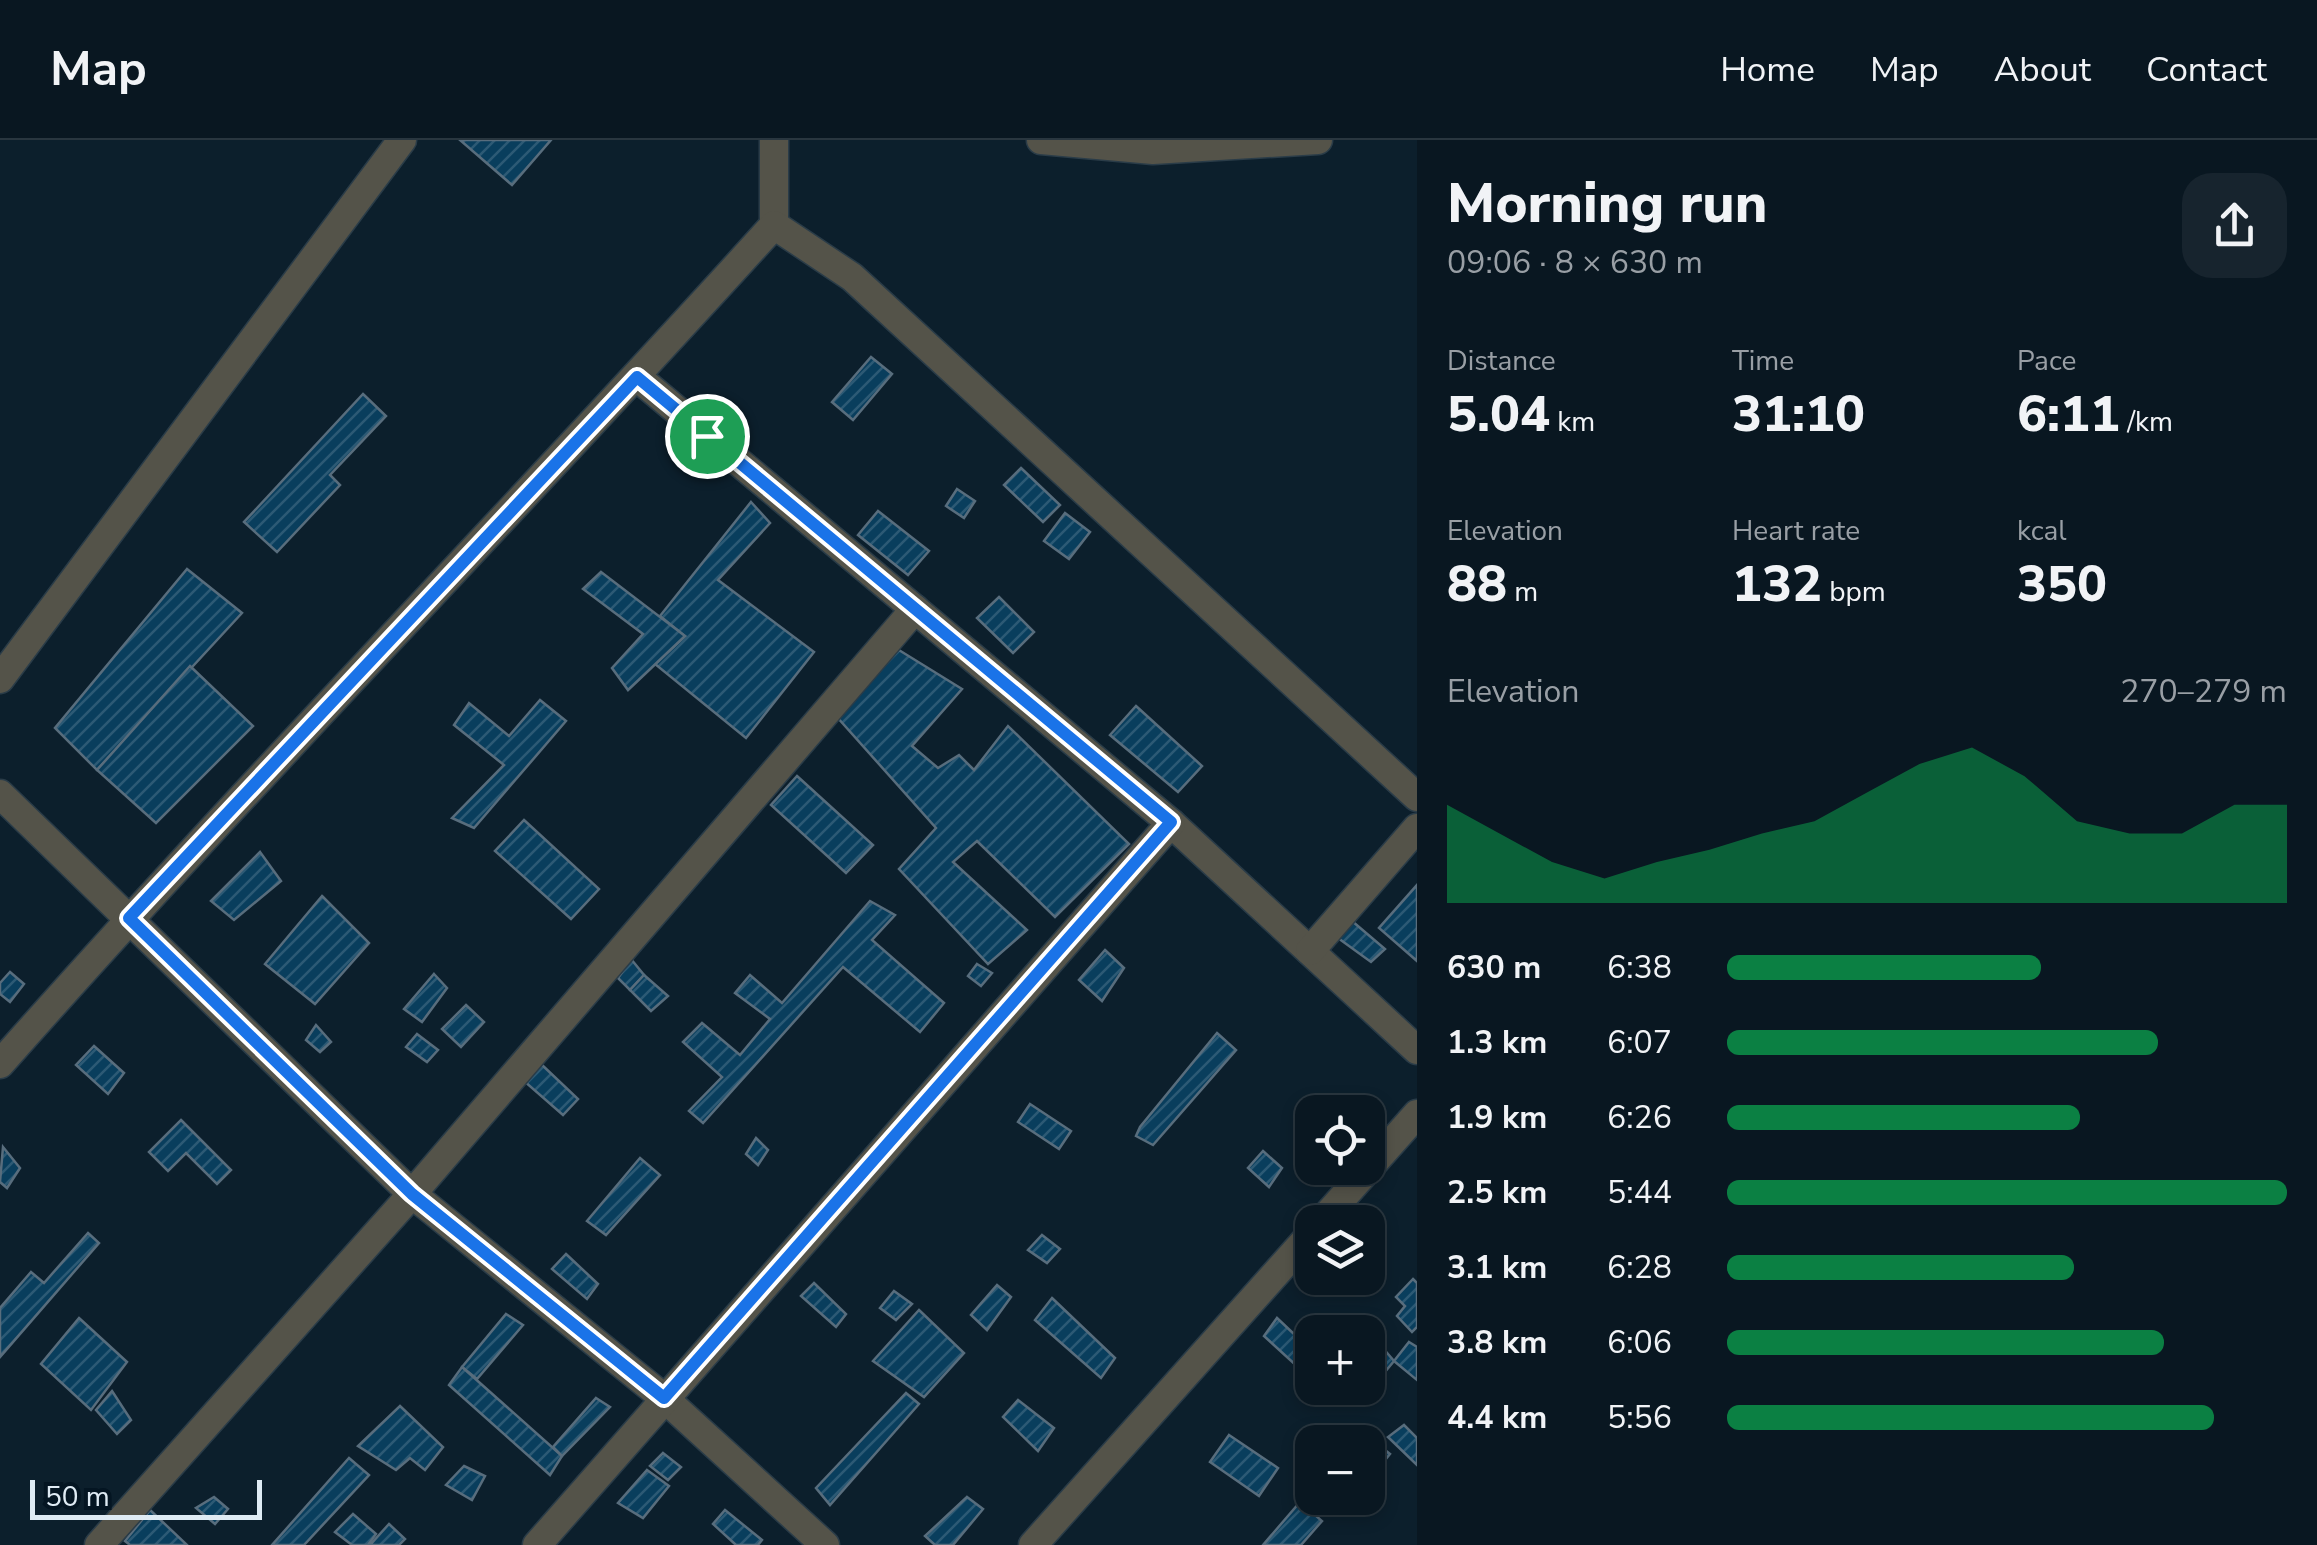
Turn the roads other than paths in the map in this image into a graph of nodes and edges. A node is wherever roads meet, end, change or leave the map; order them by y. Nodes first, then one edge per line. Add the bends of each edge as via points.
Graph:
1 (402, 140) edge
2 (774, 140) edge
3 (1041, 140) edge
4 (1318, 140) edge
5 (774, 226) junction
6 (637, 377) junction
7 (915, 609) junction
8 (0, 679) edge
9 (0, 794) edge
10 (1417, 797) edge
11 (1171, 822) junction
12 (1417, 828) edge
13 (129, 918) junction
14 (1310, 951) junction
15 (1417, 1050) edge
16 (0, 1064) edge
17 (1417, 1114) edge
18 (412, 1194) junction
19 (1337, 1205) edge
20 (1295, 1252) edge
21 (664, 1398) junction
22 (99, 1545) edge
23 (536, 1545) edge
24 (825, 1545) edge
25 (1033, 1545) edge

1 - 8 street
2 - 5 street
3 - 4 street via 1153,150
5 - 6 street
5 - 10 street via 852,277
6 - 7 street
6 - 13 street
7 - 11 street
7 - 18 street
9 - 13 street
11 - 14 street
11 - 21 street
12 - 14 street
13 - 16 street
13 - 18 street
14 - 15 street
17 - 19 street
18 - 21 street
18 - 22 street
20 - 25 street
21 - 23 street
21 - 24 street

